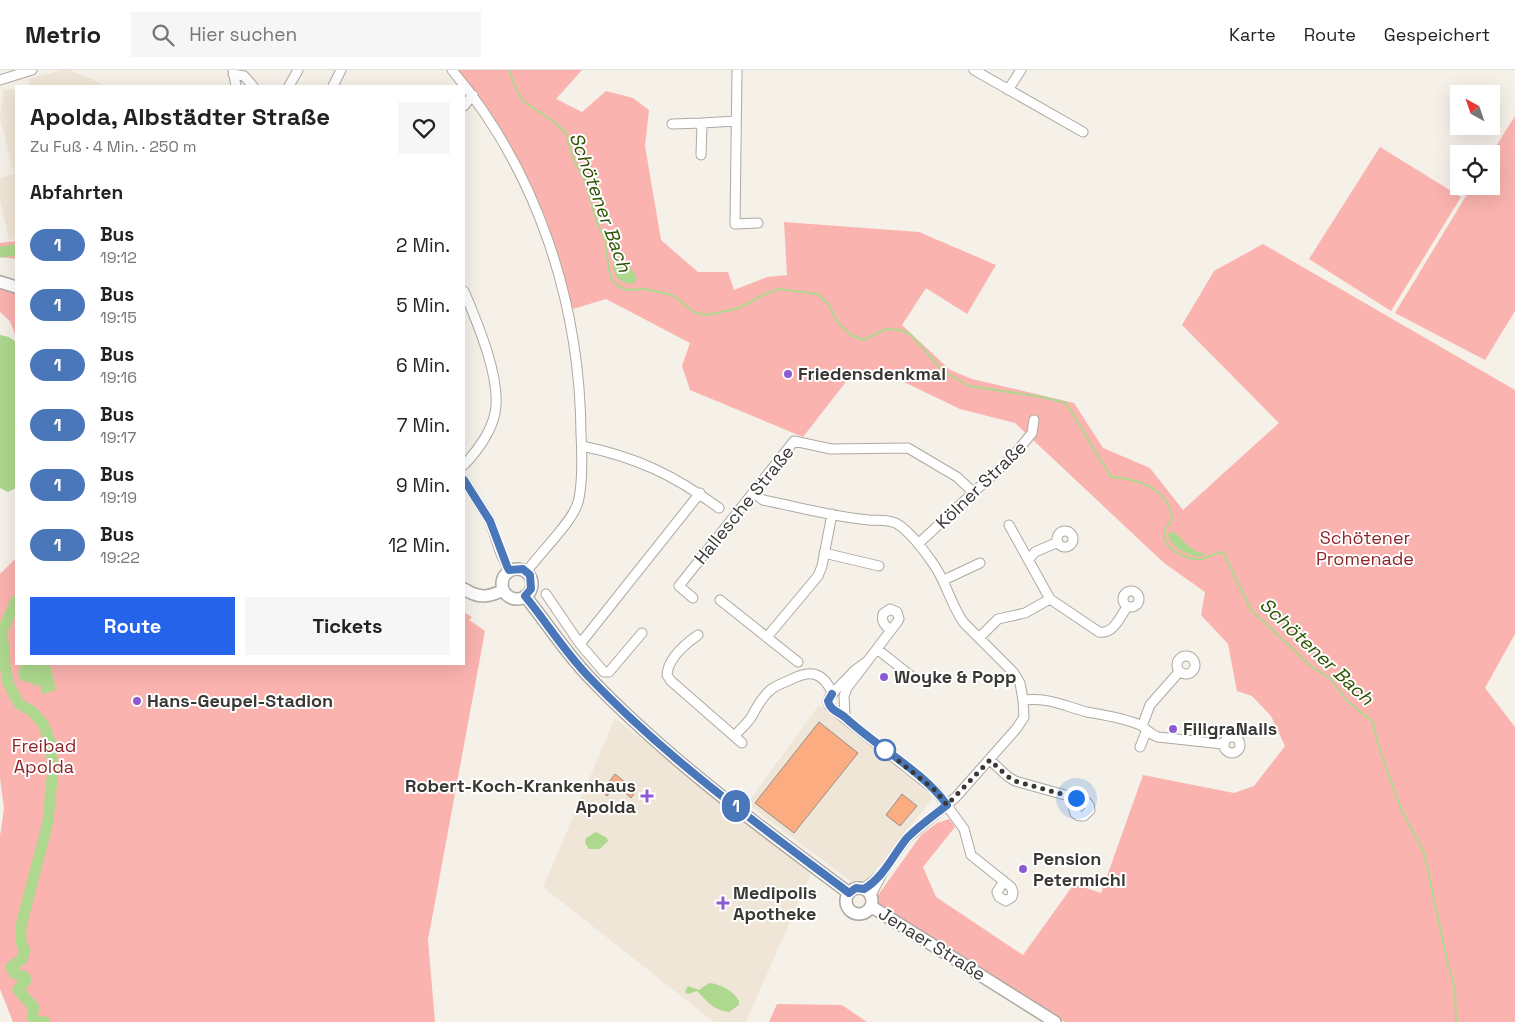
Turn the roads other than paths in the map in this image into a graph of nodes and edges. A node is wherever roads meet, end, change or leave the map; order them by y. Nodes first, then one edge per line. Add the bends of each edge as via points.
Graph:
1 (32, 70) edge
2 (298, 70) edge
3 (341, 70) edge
4 (452, 70) edge
5 (737, 70) edge
6 (974, 70) edge
7 (1021, 70) edge
8 (233, 72) edge
9 (0, 80) edge
10 (236, 85) edge
11 (252, 85) edge
12 (290, 85) edge
13 (334, 85) edge
14 (465, 85) edge
15 (465, 85) edge
16 (1008, 90) junction
17 (473, 95) junction
18 (465, 105) edge
19 (736, 121) junction
20 (702, 123) junction
21 (672, 124) dead end
22 (1083, 132) dead end
23 (701, 155) dead end
24 (758, 223) dead end
25 (0, 282) edge
26 (15, 287) edge
27 (465, 293) edge
28 (1034, 420) dead end
29 (582, 446) junction
30 (465, 463) edge
31 (465, 482) edge
32 (973, 492) junction
33 (754, 493) junction
34 (700, 494) junction
35 (718, 508) dead end
36 (832, 514) junction
37 (1009, 525) dead end
38 (1058, 542) dead end
39 (918, 544) junction
40 (824, 553) junction
41 (1029, 559) junction
42 (980, 563) dead end
43 (880, 566) dead end
44 (509, 570) junction
45 (527, 572) junction
46 (944, 580) junction
47 (465, 590) edge
48 (503, 590) junction
49 (546, 594) dead end
50 (525, 596) junction
51 (694, 598) dead end
52 (1050, 599) junction
53 (720, 600) dead end
54 (1127, 607) dead end
55 (891, 630) dead end
56 (642, 633) dead end
57 (698, 635) dead end
58 (767, 637) junction
59 (979, 638) junction
60 (580, 644) junction
61 (877, 648) junction
62 (798, 662) dead end
63 (865, 663) junction
64 (1179, 672) dead end
65 (915, 680) dead end
66 (834, 694) junction
67 (844, 696) junction
68 (1023, 700) junction
69 (845, 717) junction
70 (1144, 729) junction
71 (734, 736) junction
72 (742, 744) dead end
73 (1223, 744) dead end
74 (1140, 748) dead end
75 (990, 760) junction
76 (1076, 798) dead end
77 (947, 805) junction
78 (1004, 881) dead end
79 (849, 893) junction
80 (869, 897) junction
81 (1055, 1022) edge

1 - 9 street
2 - 12 street
3 - 13 street
4 - 15 street
5 - 19 street
6 - 16 street
7 - 16 street
8 - 10 street
8 - 11 street via 244,76
14 - 17 street
16 - 22 street
17 - 18 street
17 - 29 street via 503,141 528,189 564,290 576,346
19 - 20 street
19 - 24 street via 735,224
20 - 21 street
20 - 23 street
25 - 26 main road
27 - 30 street via 490,362 496,402 490,430
28 - 32 street, Kölner Straße via 1028,440
29 - 34 street via 648,465
29 - 45 street via 577,506
31 - 44 street via 490,521 500,554
32 - 33 street, Hallesche Straße via 957,477 908,448 831,449 794,441
32 - 39 street, Kölner Straße
33 - 36 street via 763,500
33 - 51 street, Hallesche Straße via 679,586
34 - 35 street
34 - 60 street
36 - 39 street via 898,524
36 - 40 street
37 - 41 street
38 - 41 street
39 - 46 street
40 - 43 street
40 - 58 street via 817,577
41 - 52 street
42 - 46 street
44 - 45 main road via 518,568
44 - 48 main road via 501,581
45 - 50 main road via 532,584
46 - 59 street via 957,614
47 - 48 main road via 480,597
48 - 50 main road via 513,598
49 - 60 street
50 - 79 main road via 567,652 634,721 782,843
52 - 54 street via 1105,633 1111,630
52 - 59 street via 1025,613 998,619
53 - 58 street
55 - 61 street
56 - 60 street via 609,672 599,668
57 - 71 street via 670,663 667,675
58 - 62 street
59 - 68 street via 1014,673 1020,683
61 - 63 street
61 - 65 street
63 - 66 street
63 - 67 street
64 - 70 street via 1150,705
66 - 67 street
66 - 69 street via 828,698 828,704
66 - 71 street via 830,685 818,675 811,672 802,674 772,688
67 - 69 street
68 - 70 street via 1044,699
68 - 75 street via 1024,717
69 - 77 street via 936,791
70 - 73 street via 1151,735 1173,740
70 - 74 street
71 - 72 street
75 - 76 street via 1015,781
75 - 77 street
77 - 78 street via 964,829 971,855
77 - 80 street via 906,839
79 - 80 main road via 856,888
79 - 80 main road via 847,906 854,913 864,914
80 - 81 main road, Jenaer Straße

